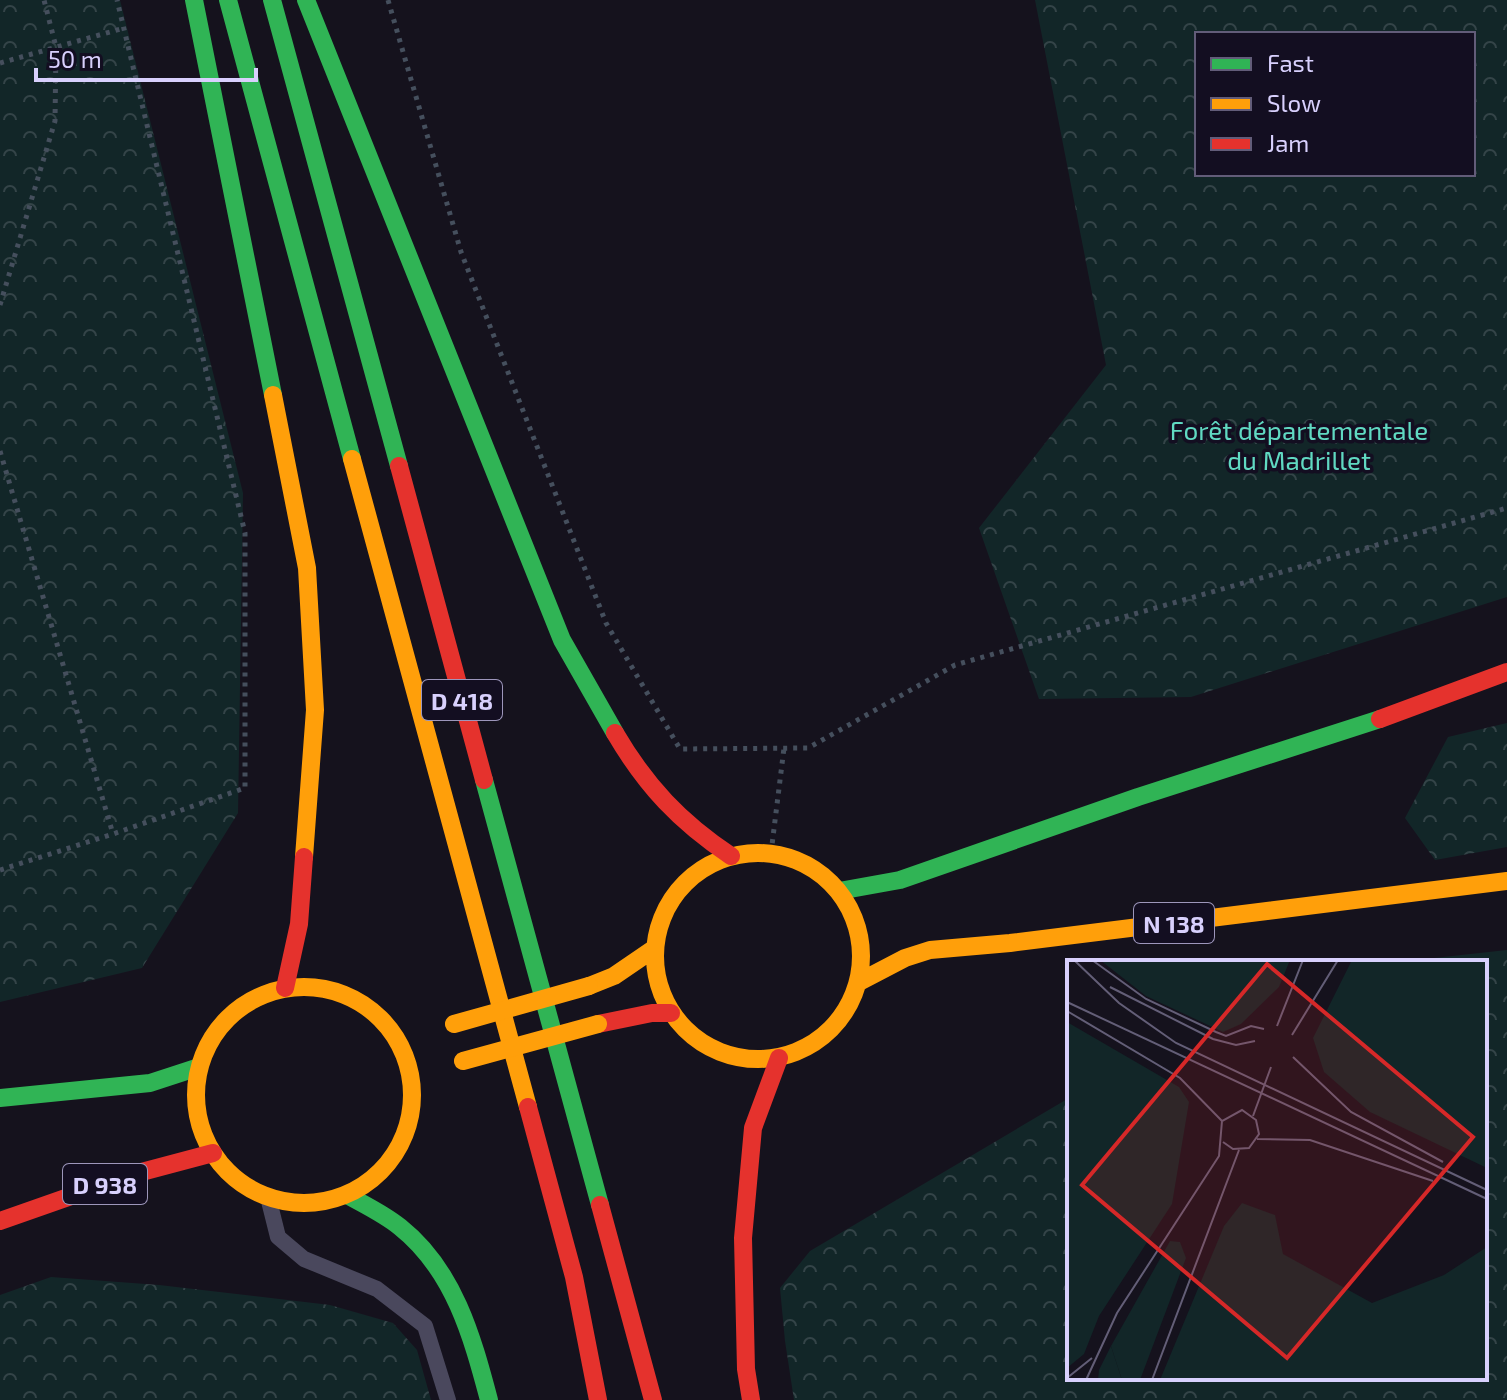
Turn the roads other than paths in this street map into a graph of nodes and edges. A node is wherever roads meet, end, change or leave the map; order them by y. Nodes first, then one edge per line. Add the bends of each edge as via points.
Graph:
1 (194, 0) edge
2 (228, 0) edge
3 (272, 0) edge
4 (306, 0) edge
5 (1507, 672) edge
6 (731, 856) junction
7 (1507, 881) edge
8 (839, 891) junction
9 (655, 948) junction
10 (859, 982) junction
11 (285, 988) junction
12 (671, 1013) junction
13 (447, 1026) dead end
14 (779, 1058) junction
15 (457, 1064) dead end
16 (199, 1067) junction
17 (0, 1098) edge
18 (213, 1153) junction
19 (347, 1195) junction
20 (268, 1197) junction
21 (0, 1221) edge
22 (448, 1400) edge
23 (489, 1400) edge
24 (598, 1400) edge
25 (653, 1400) edge
26 (751, 1400) edge

1 - 11 highway via 307,568 315,710 299,924
2 - 24 highway, D 418 via 574,1277
3 - 25 highway, D 418
4 - 6 highway via 562,640 627,753 664,803
5 - 8 highway via 900,880
6 - 8 highway via 771,853 797,860
6 - 9 highway via 687,881 660,923
7 - 10 highway, N 138 via 930,950
8 - 10 highway via 856,919 862,950
9 - 12 highway via 658,982
9 - 13 highway, bridge via 589,986
10 - 14 highway via 848,1009 830,1032 806,1049
11 - 16 highway via 255,997 230,1015 211,1038
11 - 19 highway via 318,987 350,996 377,1014 405,1038 408,1062 419,1083 397,1151 376,1177
12 - 14 highway via 692,1036 718,1052 748,1060
12 - 15 highway, bridge via 598,1024
14 - 26 highway via 753,1128 743,1238
16 - 17 highway via 150,1083
16 - 18 highway via 195,1096 200,1126
18 - 20 highway via 237,1180
18 - 21 highway, D 938 via 134,1174
19 - 20 highway via 321,1203
19 - 23 highway via 401,1227 451,1285
20 - 22 lane via 278,1237 304,1259 377,1289 425,1326

